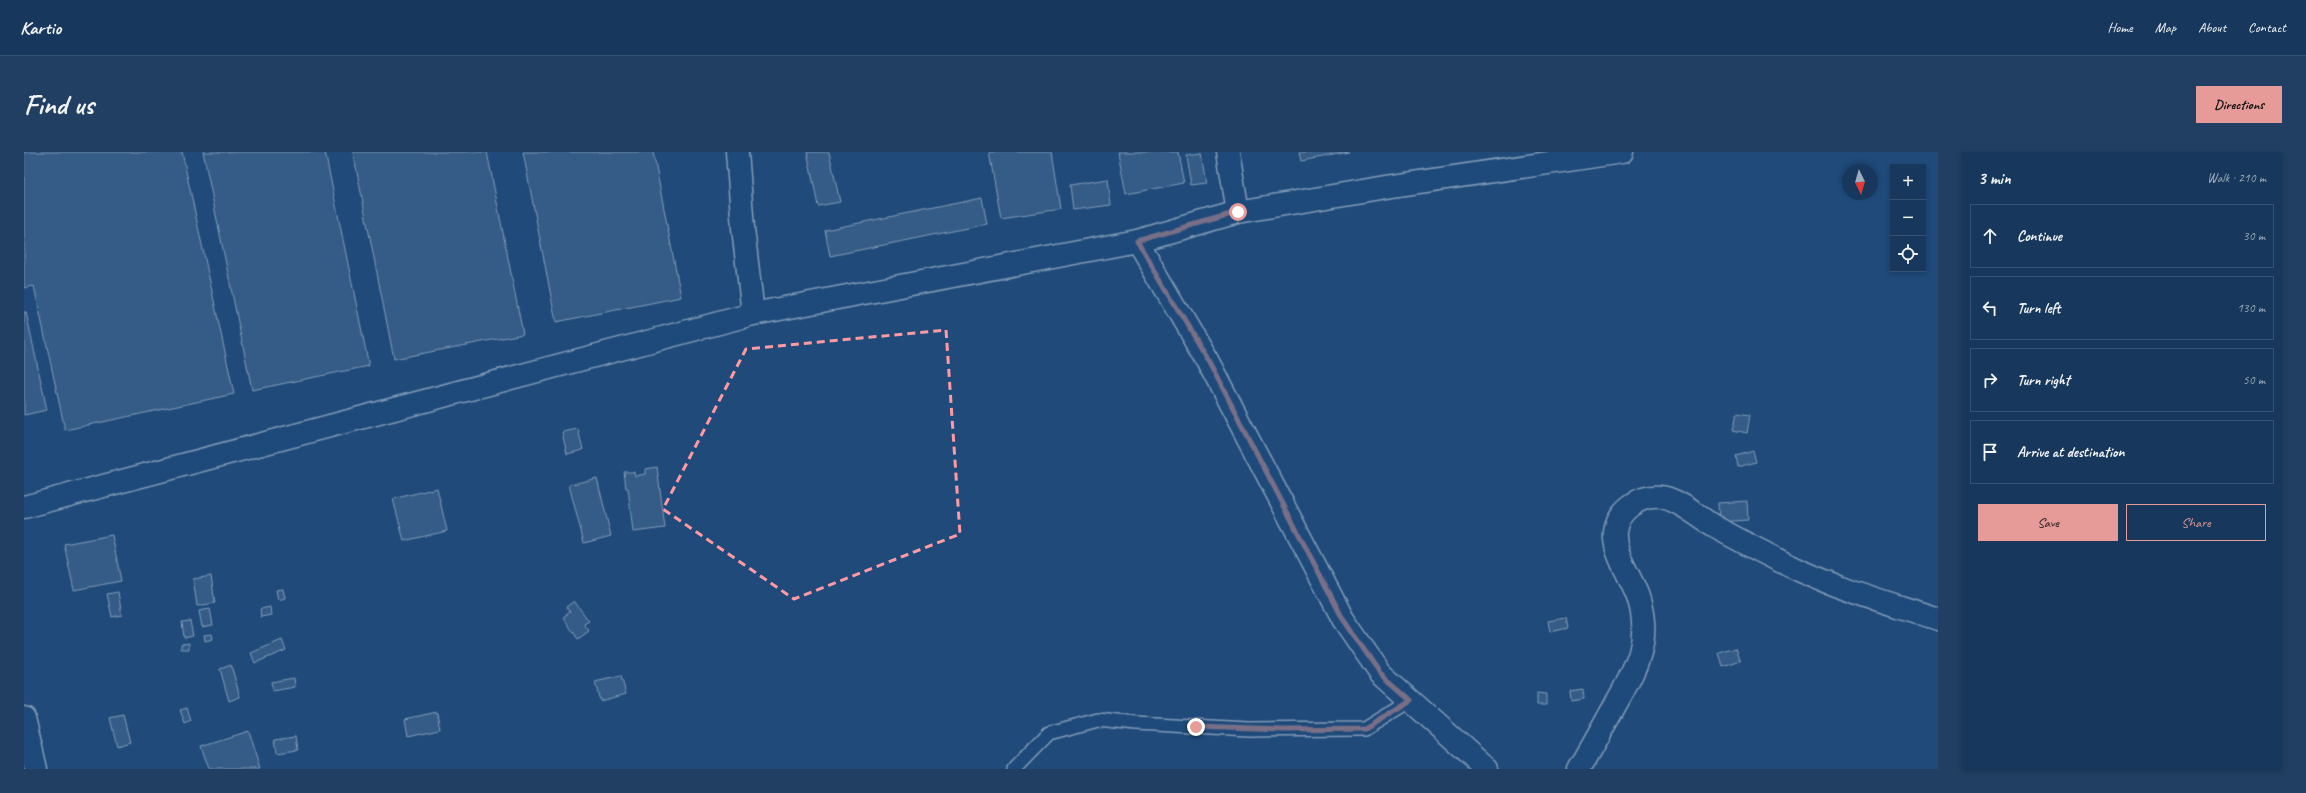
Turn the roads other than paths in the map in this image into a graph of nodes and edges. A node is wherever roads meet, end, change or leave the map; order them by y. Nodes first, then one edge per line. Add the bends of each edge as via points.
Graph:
1 (737, 152) edge
2 (1228, 152) edge
3 (1622, 152) edge
4 (1238, 212) junction
5 (1137, 241) junction
6 (753, 314) junction
7 (24, 507) edge
8 (1938, 619) edge
9 (1411, 700) junction
10 (24, 718) edge
11 (36, 769) edge
12 (1014, 769) edge
13 (1487, 769) edge
14 (1579, 769) edge

1 - 6 street
2 - 4 street
3 - 4 street
4 - 5 street
5 - 6 street
5 - 9 street via 1208,360 1343,619 1380,673
6 - 7 street
8 - 14 street via 1802,572 1670,500 1661,497 1643,498 1627,509 1619,520 1615,532 1616,548 1639,599 1643,618 1642,645 1637,666
9 - 12 lane via 1364,729 1249,730 1098,720 1049,733
9 - 13 street
10 - 11 street

